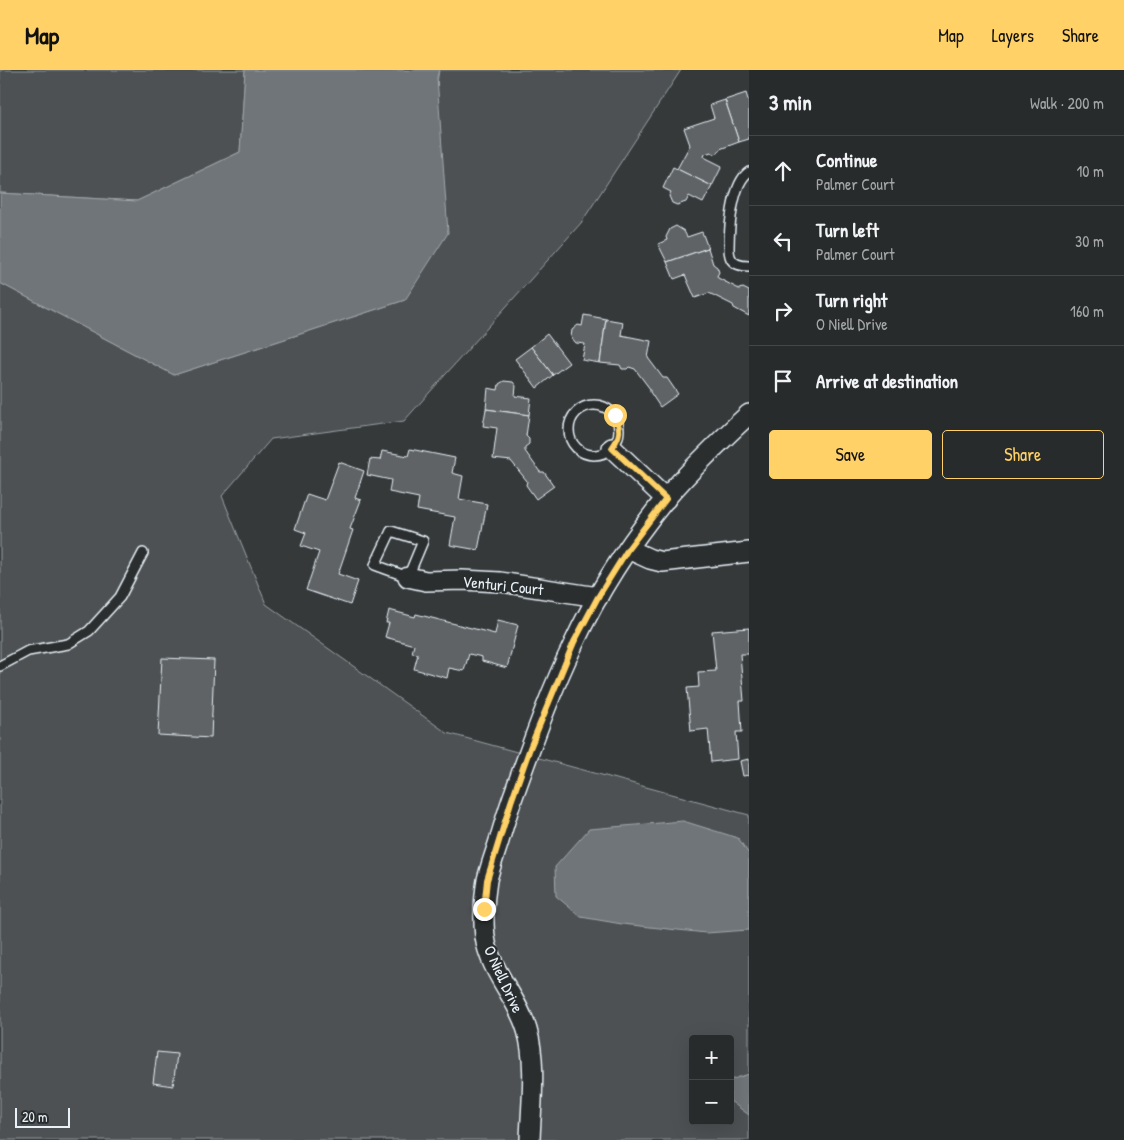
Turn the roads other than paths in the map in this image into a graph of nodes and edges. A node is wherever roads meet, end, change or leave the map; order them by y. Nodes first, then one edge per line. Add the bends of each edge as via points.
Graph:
1 (749, 172) edge
2 (749, 266) edge
3 (749, 414) edge
4 (612, 448) junction
5 (666, 499) junction
6 (628, 549) junction
7 (749, 552) edge
8 (143, 553) dead end
9 (408, 577) junction
10 (598, 597) junction
11 (0, 666) edge
12 (530, 1140) edge

1 - 2 lane via 740,184 729,232 730,256 734,263
3 - 5 street, O Niell Drive
4 - 4 lane via 620,427 615,415 602,406 581,408 569,425 574,445 580,451 596,456
4 - 5 street
5 - 6 street, O Niell Drive
6 - 7 street via 662,562
6 - 10 street, O Niell Drive
8 - 11 lane via 120,597 89,631 68,644 28,651
9 - 9 lane, Venturi Court via 375,565 391,531 423,542
9 - 10 street, Venturi Court via 426,581 500,582
10 - 12 street, O Niell Drive via 574,642 530,748 487,880 485,939 492,959 520,1010 531,1050

